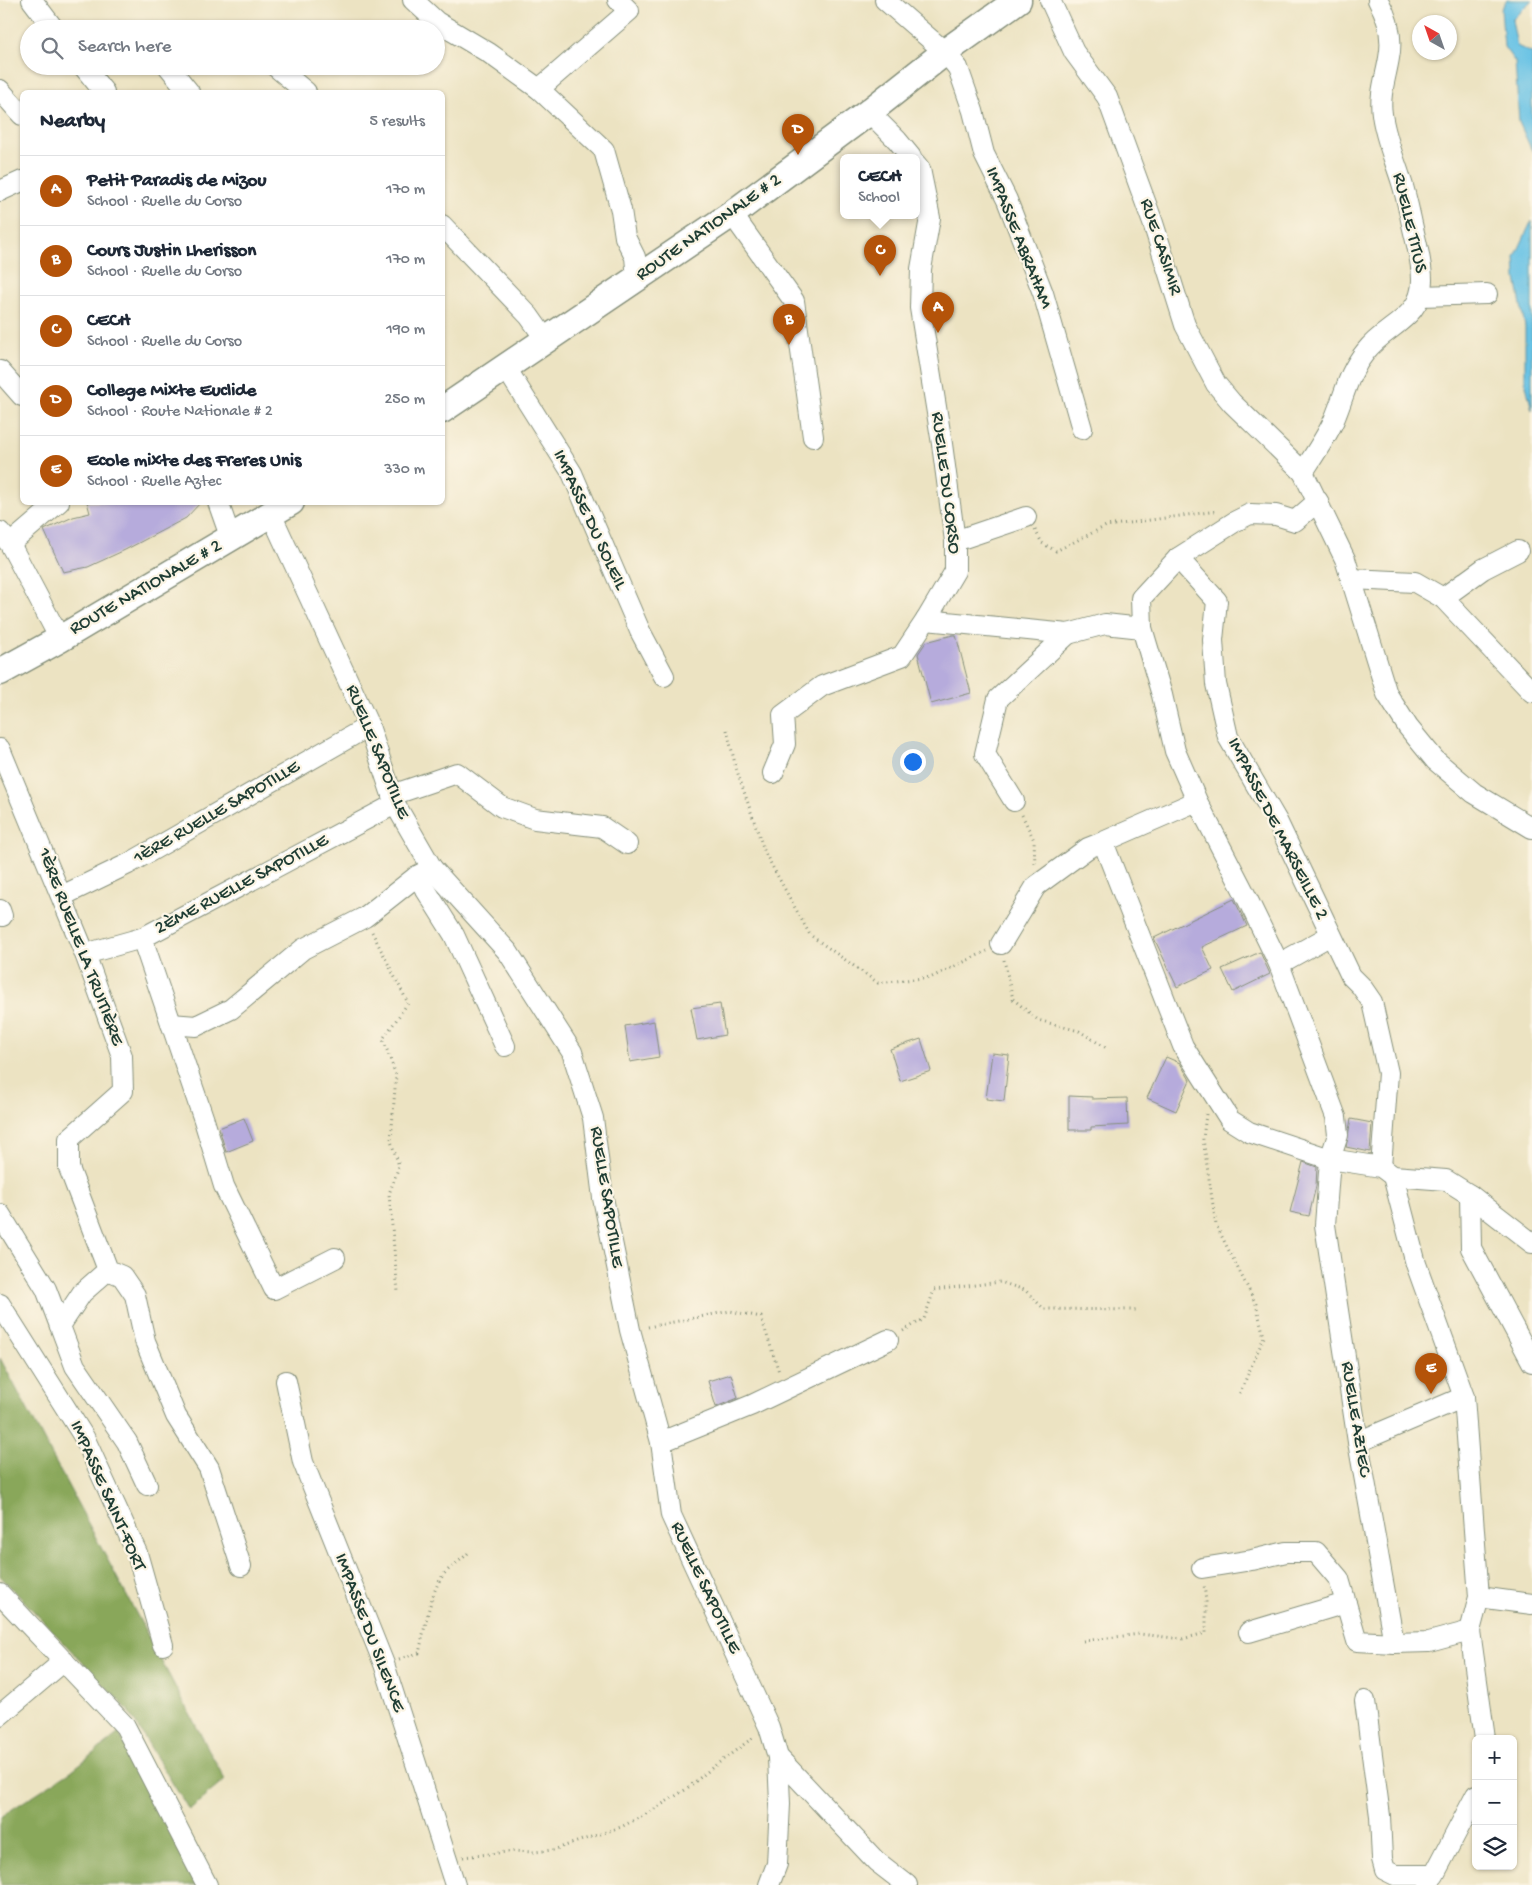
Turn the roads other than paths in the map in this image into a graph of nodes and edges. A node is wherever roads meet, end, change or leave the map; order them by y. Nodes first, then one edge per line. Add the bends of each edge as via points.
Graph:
1 (32, 0) edge
2 (413, 0) edge
3 (618, 0) edge
4 (885, 0) edge
5 (1018, 0) edge
6 (1050, 0) edge
7 (1378, 0) edge
8 (47, 20) edge
9 (435, 20) edge
10 (445, 27) edge
11 (945, 52) junction
12 (90, 75) edge
13 (175, 75) edge
14 (286, 75) edge
15 (539, 89) junction
16 (0, 90) edge
17 (102, 90) edge
18 (187, 90) edge
19 (304, 90) edge
20 (869, 112) junction
21 (20, 113) edge
22 (909, 154) edge
23 (920, 169) edge
24 (20, 182) edge
25 (0, 191) edge
26 (732, 214) junction
27 (445, 228) edge
28 (637, 278) junction
29 (1487, 294) dead end
30 (1420, 296) junction
31 (546, 340) junction
32 (506, 368) junction
33 (0, 371) edge
34 (20, 394) edge
35 (445, 406) edge
36 (1082, 429) dead end
37 (813, 437) dead end
38 (1303, 472) junction
39 (1318, 501) junction
40 (54, 505) edge
41 (219, 505) edge
42 (281, 508) edge
43 (1026, 517) road end
44 (5, 538) edge
45 (231, 539) junction
46 (955, 541) junction
47 (1518, 551) dead end
48 (1178, 558) junction
49 (1351, 578) junction
50 (1443, 598) junction
51 (926, 620) junction
52 (1142, 628) junction
53 (1068, 634) junction
54 (60, 639) junction
55 (0, 672) edge
56 (664, 676) dead end
57 (1532, 692) edge
58 (369, 726) junction
59 (0, 749) edge
60 (773, 772) dead end
61 (393, 799) junction
62 (1014, 801) road end
63 (1197, 801) junction
64 (1532, 828) edge
65 (1103, 842) junction
66 (628, 844) dead end
67 (425, 872) junction
68 (62, 896) junction
69 (1331, 936) junction
70 (142, 938) junction
71 (1001, 944) road end
72 (86, 954) junction
73 (1279, 964) junction
74 (171, 1024) junction
75 (505, 1046) dead end
76 (1330, 1158) junction
77 (1387, 1171) junction
78 (1470, 1195) junction
79 (0, 1214) edge
80 (1532, 1243) edge
81 (335, 1258) dead end
82 (108, 1270) junction
83 (0, 1304) edge
84 (60, 1326) junction
85 (888, 1340) road end
86 (1532, 1362) edge
87 (286, 1382) dead end
88 (1464, 1397) junction
89 (661, 1442) junction
90 (1358, 1442) junction
91 (147, 1485) dead end
92 (241, 1566) dead end
93 (1202, 1568) road end
94 (0, 1594) edge
95 (1479, 1597) junction
96 (1346, 1603) junction
97 (1532, 1604) edge
98 (1470, 1631) junction
99 (1249, 1632) dead end
100 (1394, 1643) junction
101 (163, 1645) dead end
102 (64, 1661) junction
103 (1365, 1701) dead end
104 (0, 1715) edge
105 (1484, 1735) edge
106 (778, 1757) junction
107 (1472, 1803) edge
108 (207, 1885) edge
109 (455, 1885) edge
110 (769, 1885) edge
111 (907, 1885) edge

1 - 8 street
2 - 9 street
3 - 15 street via 629,11
4 - 11 street, IMPASSE ABRAHAM
5 - 11 main road, ROUTE NATIONALE # 2
6 - 38 street, RUE CASIMIR via 1074,52 1107,97 1153,223 1185,325 1216,384
7 - 30 street, RUELLE TITUS via 1391,36 1381,106 1384,129 1403,184 1421,261
10 - 15 street
11 - 20 main road, ROUTE NATIONALE # 2
11 - 36 street, IMPASSE ABRAHAM via 958,68 984,154 1007,200 1042,293
12 - 17 street
13 - 18 street
14 - 19 street
15 - 28 street via 604,150 625,236 635,257
16 - 21 street
20 - 22 street
20 - 26 main road, ROUTE NATIONALE # 2
23 - 46 street, RUELLE DU CORSO via 930,218 921,269 920,308
24 - 25 street
26 - 28 main road, ROUTE NATIONALE # 2
26 - 37 street via 794,301
27 - 31 street via 529,316
28 - 31 main road, ROUTE NATIONALE # 2
29 - 30 street
30 - 38 street, RUELLE TITUS via 1414,308 1367,349 1354,367 1334,420
31 - 32 main road, ROUTE NATIONALE # 2
32 - 35 main road, ROUTE NATIONALE # 2
32 - 56 street, IMPASSE DU SOLEIL via 572,473 640,631
33 - 34 street
38 - 39 street, RUE CASIMIR
39 - 48 street, RUELLE AZTEC via 1295,521 1276,515 1232,515
39 - 49 street, RUE CASIMIR
40 - 44 street
41 - 45 street
42 - 45 main road, ROUTE NATIONALE # 2
42 - 58 street, RUELLE SAPOTILLE
43 - 46 street
44 - 54 street
45 - 54 main road, ROUTE NATIONALE # 2
46 - 51 street, RUELLE DU CORSO via 955,571
47 - 50 street via 1483,569
48 - 52 street, RUELLE AZTEC via 1141,598
48 - 69 street, IMPASSE DE MARSEILLE 2 via 1217,601 1213,640 1216,684 1228,737 1277,821
49 - 50 street via 1415,582
49 - 64 street, RUE CASIMIR via 1387,694 1408,727 1435,760 1474,793
50 - 57 street
51 - 53 street
51 - 60 street, RUELLE DU CORSO via 902,656 822,686 783,715 785,744
52 - 53 street via 1105,624
52 - 63 street, RUELLE AZTEC via 1175,751
53 - 62 street via 998,699 985,754
54 - 55 main road, ROUTE NATIONALE # 2
58 - 61 street, RUELLE SAPOTILLE
58 - 68 street, 1ÈRE RUELLE SAPOTILLE via 128,864
59 - 68 street, 1ÈRE RUELLE LA TRUITIÈRE
61 - 66 street, 2ÈME RUELLE SAPOTILLE via 457,773 502,808 535,819 602,827
61 - 67 street, RUELLE SAPOTILLE
61 - 70 street, 2ÈME RUELLE SAPOTILLE
63 - 65 street
63 - 73 street, RUELLE AZTEC
65 - 71 street via 1088,848 1036,886
65 - 76 street via 1183,1046 1230,1120 1249,1132
67 - 74 street via 365,917 303,949 230,1009 196,1026
67 - 75 street
67 - 89 street, RUELLE SAPOTILLE via 508,952 572,1052 593,1118 603,1198 630,1330
68 - 72 street, 1ÈRE RUELLE LA TRUITIÈRE
69 - 73 street
69 - 77 street, IMPASSE DE MARSEILLE 2 via 1351,976 1372,1002 1388,1073
70 - 72 street, 2ÈME RUELLE SAPOTILLE
70 - 74 street
72 - 82 street, 1ÈRE RUELLE LA TRUITIÈRE via 122,1056 123,1091 69,1139 69,1168
73 - 76 street, RUELLE AZTEC via 1336,1116 1338,1135
74 - 81 street via 224,1186 274,1289
76 - 77 street
76 - 90 street, RUELLE AZTEC via 1325,1225
77 - 78 street via 1446,1180
77 - 88 street, IMPASSE DE MARSEILLE 2 via 1416,1264
78 - 80 street
78 - 86 street via 1471,1248
79 - 84 street via 46,1289
82 - 84 street via 82,1293
82 - 92 street via 122,1276 135,1295 145,1341 176,1416 209,1468
83 - 101 street, IMPASSE SAINT-FORT via 84,1436 137,1553
84 - 91 street via 75,1366 126,1442
85 - 89 street via 752,1405
87 - 109 street, IMPASSE DU SILENCE via 304,1462 384,1664
88 - 90 street
88 - 95 street, IMPASSE DE MARSEILLE 2
89 - 106 street, RUELLE SAPOTILLE via 671,1515 769,1727
90 - 100 street, RUELLE AZTEC
93 - 96 street via 1286,1552 1316,1552 1339,1579
94 - 102 street
95 - 97 street
95 - 98 street, IMPASSE DE MARSEILLE 2
96 - 99 street
96 - 100 street via 1358,1641
98 - 100 street via 1428,1642
98 - 105 street
102 - 104 street
102 - 108 street via 125,1726
103 - 107 street via 1385,1870 1395,1875 1434,1875
106 - 110 street via 777,1864
106 - 111 street, RUELLE SAPOTILLE via 876,1861

